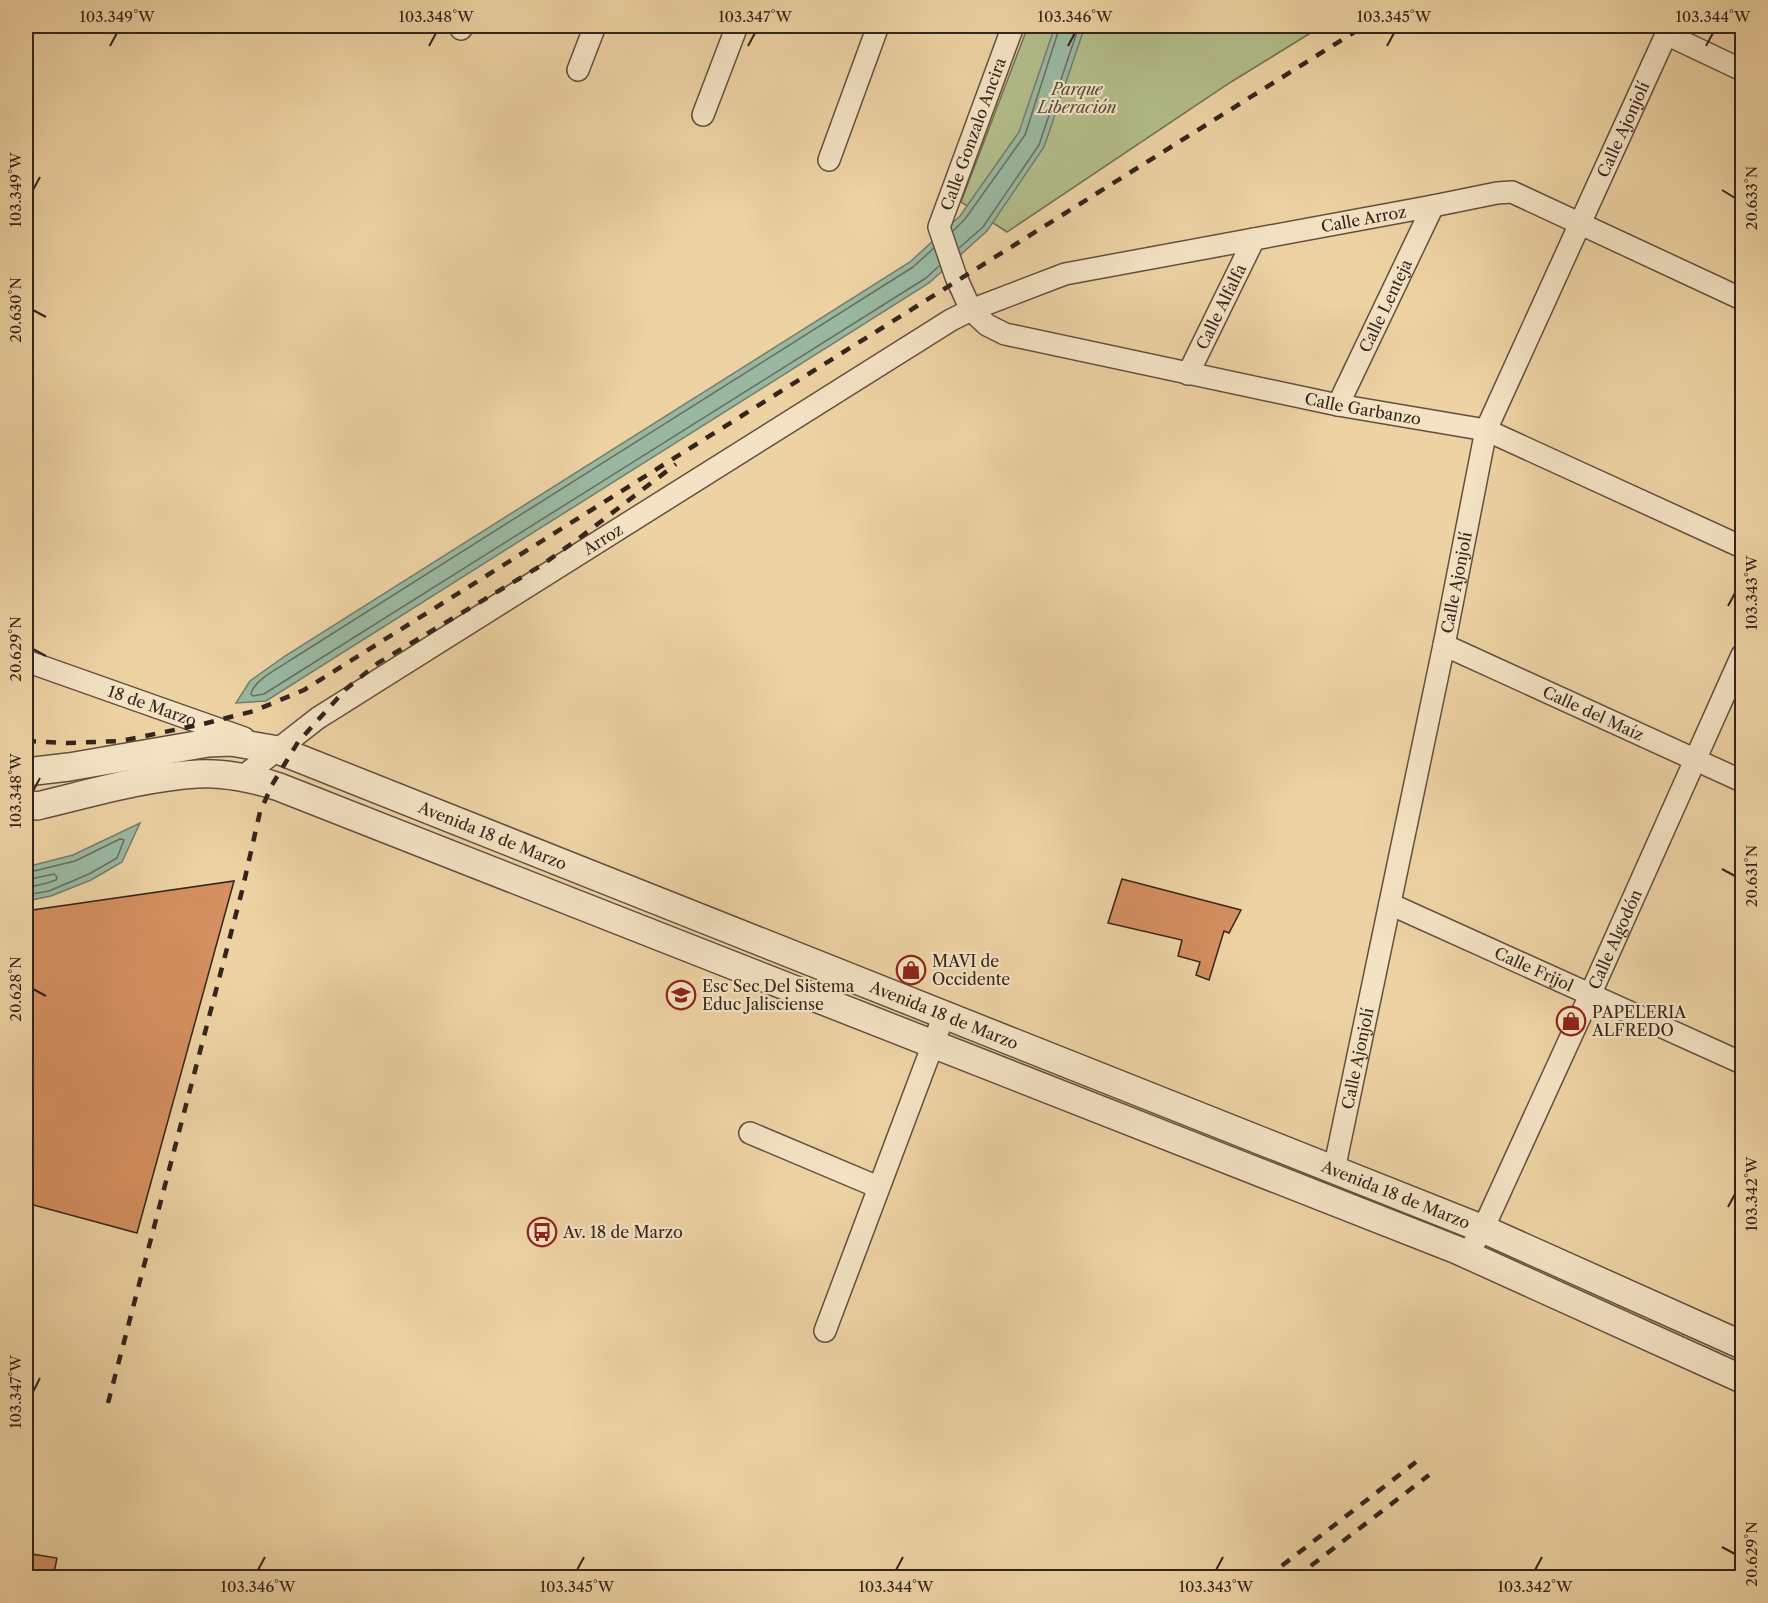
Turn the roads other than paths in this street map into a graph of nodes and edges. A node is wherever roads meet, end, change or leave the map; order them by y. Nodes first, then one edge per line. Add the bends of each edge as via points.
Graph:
1 (595, 26) edge
2 (737, 26) edge
3 (878, 26) edge
4 (1012, 26) edge
5 (1668, 30) edge
6 (578, 70) dead end
7 (1743, 70) edge
8 (703, 115) dead end
9 (829, 160) dead end
10 (1433, 206) junction
11 (1579, 223) junction
12 (1254, 239) junction
13 (1743, 299) edge
14 (971, 310) junction
15 (1188, 374) junction
16 (1338, 405) junction
17 (1486, 430) junction
18 (1743, 547) edge
19 (1444, 645) junction
20 (1743, 655) edge
21 (26, 661) edge
22 (278, 750) junction
23 (1695, 760) junction
24 (26, 772) edge
25 (241, 778) junction
26 (1743, 781) edge
27 (29, 805) edge
28 (1390, 904) junction
29 (1590, 995) junction
30 (944, 1015) junction
31 (932, 1044) junction
32 (1743, 1063) edge
33 (750, 1133) dead end
34 (1334, 1170) junction
35 (878, 1187) junction
36 (1483, 1229) junction
37 (1467, 1254) junction
38 (825, 1331) dead end
39 (1743, 1345) edge
40 (1743, 1379) edge

1 - 6 street
2 - 8 street
3 - 9 street
4 - 14 street, Calle Gonzalo Ancira via 939,227
5 - 7 street
5 - 11 street, Calle Ajonjolí
10 - 11 street, Calle Arroz via 1512,192
10 - 12 street, Calle Arroz
10 - 16 street, Calle Lenteja
11 - 13 street, Calle Arroz
11 - 17 street, Calle Ajonjolí
12 - 14 street, Calle Arroz via 1065,274
12 - 15 street, Calle Alfalfa
14 - 15 street, Calle Garbanzo via 987,325 1005,334
14 - 22 street, Arroz via 318,718
15 - 16 street, Calle Garbanzo
16 - 17 street, Calle Garbanzo
17 - 18 street, Calle Garbanzo
17 - 19 street, Calle Ajonjolí
19 - 23 street, Calle del Maíz
19 - 28 street, Calle Ajonjolí
20 - 23 street, Calle Algodón
21 - 22 street, 18 de Marzo
22 - 24 street, Avenida 18 de Marzo via 231,742 208,743
22 - 25 street, Arroz
22 - 30 street, Avenida 18 de Marzo
23 - 26 street, Calle del Maíz
23 - 29 street, Calle Algodón
25 - 27 street, Avenida 18 de Marzo via 198,773
25 - 31 street, Avenida 18 de Marzo via 279,787
28 - 29 street, Calle Frijol
28 - 34 street, Calle Ajonjolí
29 - 32 street, Calle Frijol
29 - 36 street, Calle Algodón
30 - 31 street
30 - 34 street, Avenida 18 de Marzo
31 - 35 street
31 - 37 street, Avenida 18 de Marzo
33 - 35 street
34 - 36 street, Avenida 18 de Marzo
35 - 38 street
36 - 37 street, Calle Algodón
36 - 39 street, Avenida 18 de Marzo
37 - 40 street, Avenida 18 de Marzo

